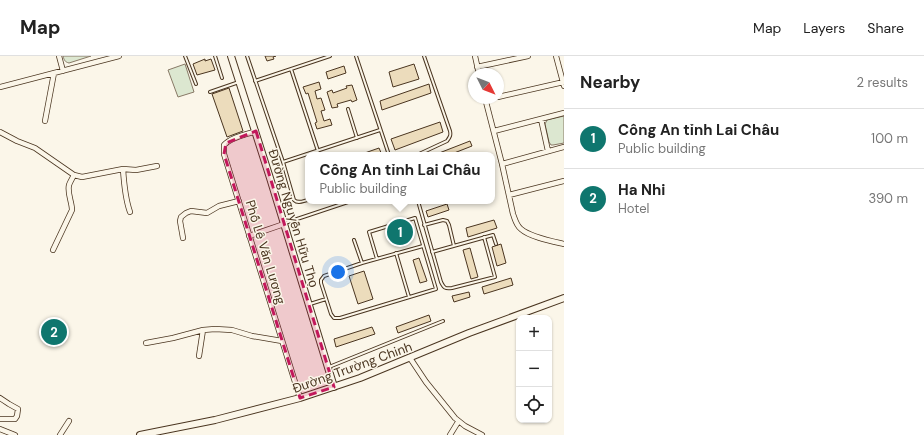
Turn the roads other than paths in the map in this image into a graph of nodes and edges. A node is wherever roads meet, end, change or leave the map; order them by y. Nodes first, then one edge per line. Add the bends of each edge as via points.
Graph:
1 (59, 56) edge
2 (120, 56) edge
3 (186, 56) edge
4 (215, 56) edge
5 (231, 56) edge
6 (246, 56) edge
7 (330, 56) edge
8 (356, 56) edge
9 (424, 56) edge
10 (475, 56) edge
11 (528, 56) edge
12 (556, 56) edge
13 (477, 67) joint
14 (291, 69) junction
15 (63, 71) junction
16 (54, 73) junction
17 (222, 78) dead end
18 (255, 81) junction
19 (240, 82) junction
20 (564, 83) edge
21 (196, 84) dead end
22 (0, 87) edge
23 (210, 92) dead end
24 (504, 96) edge
25 (487, 104) edge
26 (348, 109) dead end
27 (564, 113) edge
28 (541, 119) junction
29 (45, 121) dead end
30 (380, 130) junction
31 (256, 131) junction
32 (494, 131) junction
33 (0, 132) edge
34 (357, 138) junction
35 (564, 147) edge
36 (318, 151) junction
37 (548, 151) junction
38 (315, 152) edge
39 (387, 152) edge
40 (424, 152) edge
41 (305, 155) edge
42 (283, 162) junction
43 (502, 164) junction
44 (157, 166) dead end
45 (123, 169) junction
46 (74, 175) junction
47 (564, 181) edge
48 (509, 196) junction
49 (239, 201) junction
50 (305, 201) edge
51 (342, 204) edge
52 (419, 204) edge
53 (130, 212) dead end
54 (284, 224) junction
55 (424, 225) junction
56 (249, 236) junction
57 (183, 238) dead end
58 (484, 238) junction
59 (354, 240) dead end
60 (496, 244) dead end
61 (564, 244) edge
62 (423, 246) junction
63 (454, 246) junction
64 (52, 250) dead end
65 (432, 252) junction
66 (396, 253) junction
67 (377, 259) junction
68 (362, 263) junction
69 (409, 297) junction
70 (564, 298) edge
71 (326, 299) junction
72 (309, 304) junction
73 (443, 321) dead end
74 (203, 330) junction
75 (282, 341) junction
76 (146, 343) dead end
77 (199, 356) dead end
78 (410, 358) junction
79 (328, 368) junction
80 (334, 387) junction
81 (0, 398) edge
82 (300, 398) junction
83 (0, 419) edge
84 (69, 421) dead end
85 (458, 422) junction
86 (0, 429) edge
87 (15, 435) edge
88 (60, 435) edge
89 (140, 435) edge
90 (450, 435) edge
91 (482, 435) edge

1 - 15 street
2 - 15 street
3 - 21 lane
4 - 17 lane
5 - 19 main road, Đường Nguyễn Hữu Thọ
6 - 18 lane
7 - 14 lane
8 - 30 lane
9 - 40 lane via 450,135 447,141
10 - 13 street
11 - 13 street
12 - 20 street
14 - 18 lane
14 - 36 lane
15 - 16 street
16 - 22 street
16 - 29 street
18 - 42 lane
19 - 23 lane
19 - 31 main road, Đường Nguyễn Hữu Thọ
20 - 24 street
25 - 32 street
26 - 34 lane
27 - 28 street
28 - 32 street
28 - 37 street
30 - 34 lane
30 - 39 lane
31 - 49 street, Phố Lê Văn Lương via 224,145 224,154
31 - 54 main road, Đường Nguyễn Hữu Thọ
32 - 43 street
33 - 46 street via 38,150
34 - 36 lane
35 - 37 street
36 - 38 lane
37 - 43 street
41 - 42 lane
42 - 50 lane via 294,200
43 - 48 street
44 - 45 street via 136,170
45 - 46 street via 82,177
45 - 53 street
46 - 64 street via 69,188 71,213
47 - 48 street
48 - 61 street via 515,221 520,228 530,234
49 - 56 street, Phố Lê Văn Lương
49 - 57 street via 219,206 207,213 186,213 180,221
51 - 54 lane
52 - 55 lane
54 - 56 street
54 - 72 main road, Đường Nguyễn Hữu Thọ
55 - 63 lane via 447,221
55 - 65 lane
56 - 75 street, Phố Lê Văn Lương
58 - 60 lane via 494,235
58 - 63 lane
58 - 65 lane via 495,277 489,279 445,289
59 - 68 lane
62 - 66 lane
62 - 67 lane via 415,218 369,232
62 - 69 lane via 436,289
63 - 65 lane
66 - 67 lane
66 - 69 lane
67 - 68 lane
68 - 71 lane via 322,277 321,283
69 - 71 lane via 336,319 331,314
70 - 78 main road, Đường Trường Chinh
71 - 72 lane
72 - 79 main road, Đường Nguyễn Hữu Thọ
73 - 79 lane
74 - 75 street via 232,330
74 - 76 street
74 - 77 street
75 - 82 street, Phố Lê Văn Lương
78 - 80 main road, Đường Trường Chinh
78 - 85 street
79 - 80 main road, Đường Nguyễn Hữu Thọ
80 - 82 main road, Đường Trường Chinh
81 - 83 street via 18,409 15,419
82 - 89 main road, Đường Trường Chinh via 207,422
84 - 88 street
85 - 90 street
85 - 91 street
86 - 87 street

